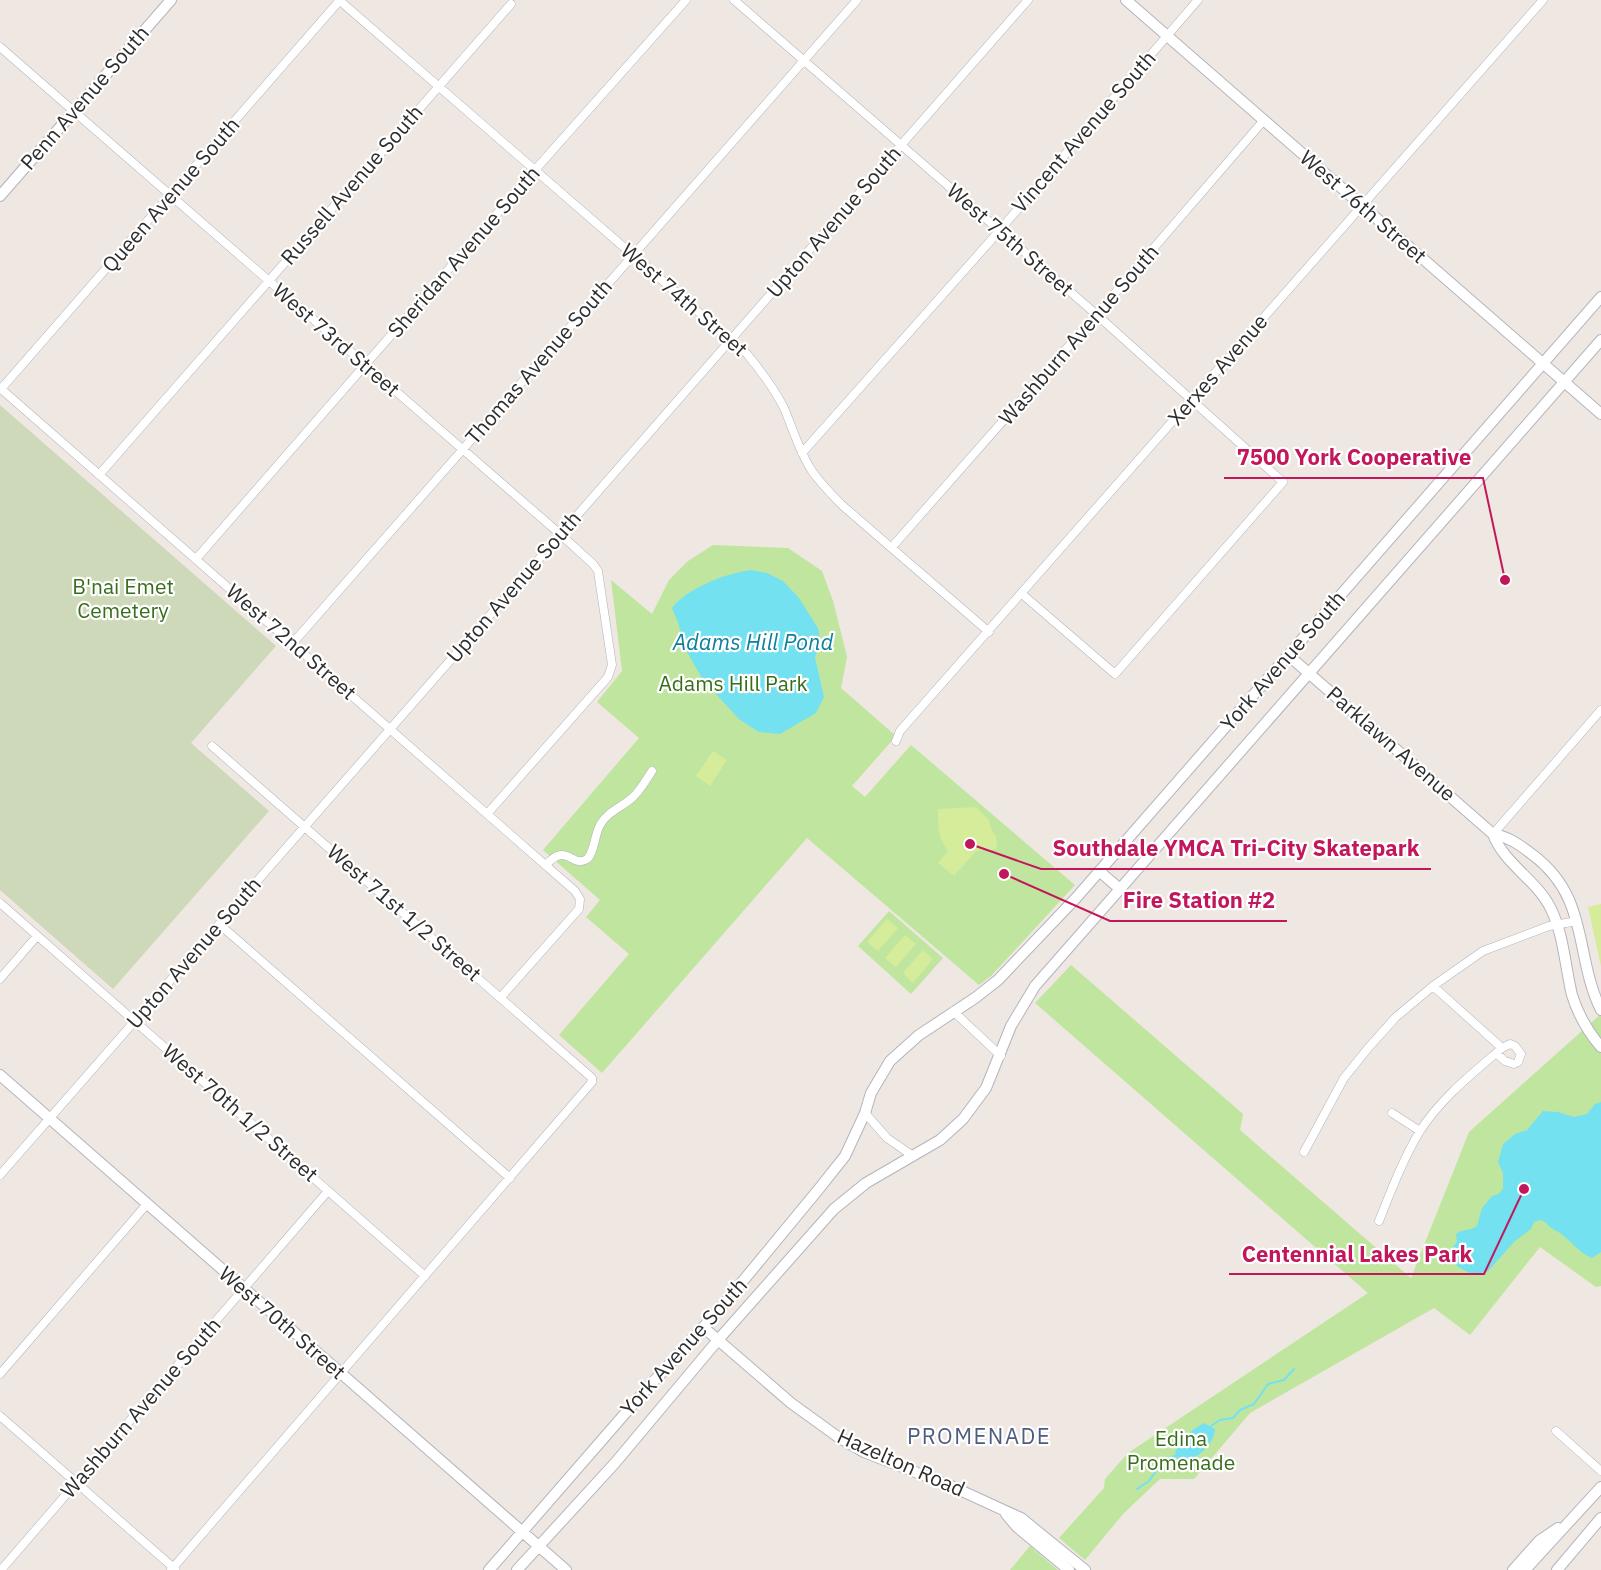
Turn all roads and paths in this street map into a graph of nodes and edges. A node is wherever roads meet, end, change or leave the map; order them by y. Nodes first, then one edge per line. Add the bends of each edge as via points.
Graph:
1 (171, 0) edge
2 (340, 0) edge
3 (686, 0) edge
4 (734, 0) edge
5 (857, 0) edge
6 (1028, 0) edge
7 (1126, 0) edge
8 (1198, 0) edge
9 (1543, 0) edge
10 (511, 4) dead end
11 (1167, 36) junction
12 (0, 47) edge
13 (805, 61) junction
14 (438, 86) junction
15 (74, 112) junction
16 (1264, 120) junction
17 (901, 145) junction
18 (535, 170) junction
19 (0, 196) edge
20 (170, 196) junction
21 (1362, 206) junction
22 (999, 231) junction
23 (633, 255) junction
24 (268, 281) junction
25 (1601, 297) edge
26 (1097, 315) junction
27 (730, 340) junction
28 (1601, 340) edge
29 (1543, 363) junction
30 (365, 365) junction
31 (1564, 382) junction
32 (1, 388) edge
33 (1192, 400) junction
34 (1601, 414) edge
35 (463, 450) junction
36 (802, 453) junction
37 (99, 475) junction
38 (560, 534) junction
39 (892, 547) junction
40 (196, 559) junction
41 (1022, 594) junction
42 (989, 632) junction
43 (292, 644) junction
44 (1288, 655) junction
45 (1310, 673) junction
46 (1601, 710) edge
47 (390, 729) junction
48 (896, 741) dead end
49 (212, 746) dead end
50 (652, 771) dead end
51 (487, 814) junction
52 (305, 826) junction
53 (1493, 834) junction
54 (546, 865) junction
55 (1099, 871) junction
56 (1120, 889) junction
57 (0, 903) edge
58 (1577, 921) junction
59 (219, 924) junction
60 (1558, 924) junction
61 (37, 936) junction
62 (0, 979) edge
63 (1432, 986) junction
64 (501, 997) junction
65 (1601, 1010) edge
66 (953, 1011) junction
67 (135, 1021) junction
68 (1601, 1047) edge
69 (1000, 1056) junction
70 (0, 1075) edge
71 (865, 1113) junction
72 (1392, 1113) dead end
73 (49, 1118) junction
74 (1420, 1131) junction
75 (1304, 1152) dead end
76 (913, 1156) junction
77 (0, 1175) edge
78 (510, 1178) junction
79 (328, 1191) junction
80 (147, 1204) junction
81 (1379, 1221) dead end
82 (425, 1276) junction
83 (243, 1289) junction
84 (703, 1327) junction
85 (718, 1340) junction
86 (0, 1374) edge
87 (340, 1374) junction
88 (0, 1416) edge
89 (1556, 1431) dead end
90 (1601, 1471) edge
91 (76, 1483) junction
92 (1601, 1487) edge
93 (1004, 1511) junction
94 (1573, 1517) junction
95 (1601, 1518) edge
96 (522, 1532) junction
97 (538, 1546) junction
98 (1533, 1565) edge
99 (1, 1570) edge
100 (173, 1570) edge
101 (489, 1570) edge
102 (517, 1570) edge
103 (566, 1570) edge
104 (1069, 1570) edge
105 (1085, 1570) edge
106 (1513, 1570) edge
107 (1525, 1570) edge
108 (1557, 1570) edge

1 - 15 street, Penn Avenue South
2 - 14 street, West 74th Street
2 - 20 street, Queen Avenue South
3 - 18 street, Sheridan Avenue South
4 - 13 street, West 75th Street
5 - 13 street, Thomas Avenue South
6 - 17 street, Upton Avenue South
7 - 11 street, West 76th Street
8 - 11 street, Vincent Avenue South
9 - 21 street, Xerxes Avenue
10 - 14 street, Russell Avenue South
11 - 16 street, West 76th Street
11 - 22 street, Vincent Avenue South
12 - 15 street, West 73rd Street
13 - 17 street, West 75th Street
13 - 23 street, Thomas Avenue South
14 - 18 street, West 74th Street
14 - 24 street, Russell Avenue South
15 - 19 street, Penn Avenue South
15 - 20 street, West 73rd Street
16 - 21 street, West 76th Street
16 - 26 street, Washburn Avenue South
17 - 22 street, West 75th Street
17 - 27 street, Upton Avenue South
18 - 23 street, West 74th Street
18 - 30 street, Sheridan Avenue South
20 - 24 street, West 73rd Street
20 - 32 street, Queen Avenue South
21 - 29 street, West 76th Street
21 - 33 street, Xerxes Avenue
22 - 26 street, West 75th Street
22 - 36 street, Vincent Avenue South
23 - 27 street, West 74th Street
23 - 35 street, Thomas Avenue South
24 - 30 street, West 73rd Street
24 - 37 street, Russell Avenue South
25 - 29 street, York Avenue South
26 - 33 street, West 75th Street
26 - 39 street, Washburn Avenue South
27 - 36 street, West 74th Street via 754,362 773,388
27 - 38 street, Upton Avenue South
28 - 31 street, York Avenue South
29 - 31 street, West 76th Street
29 - 44 street, York Avenue South
30 - 35 street, West 73rd Street
30 - 40 street, Sheridan Avenue South
31 - 34 street, West 76th Street
31 - 45 street, York Avenue South
32 - 37 street, West 72nd Street
33 - 41 street, Xerxes Avenue
33 - 41 street, West 75th Street via 1283,482 1115,674
35 - 38 street, West 73rd Street
35 - 43 street, Thomas Avenue South
36 - 39 street, West 74th Street via 826,489
37 - 40 street, West 72nd Street
38 - 47 street, Upton Avenue South
38 - 51 street, West 73rd Street via 598,572 612,665 608,677
39 - 42 street, West 74th Street
40 - 43 street, West 72nd Street
41 - 42 street, Xerxes Avenue
42 - 48 street, Xerxes Avenue via 896,736
43 - 47 street, West 72nd Street
44 - 45 street, Parklawn Avenue
44 - 55 street, York Avenue South
45 - 53 street, Parklawn Avenue
45 - 56 street, York Avenue South
46 - 53 street
47 - 51 street, West 72nd Street
47 - 52 street, Upton Avenue South
49 - 52 street, West 71st 1/2 Street
50 - 54 street via 632,798 601,823 586,860 562,854
51 - 54 street, West 72nd Street
52 - 59 street, Upton Avenue South
52 - 64 street, West 71st 1/2 Street
53 - 58 street, Parklawn Avenue via 1508,837 1547,867 1564,890
53 - 60 street, Parklawn Avenue via 1498,849 1545,897
54 - 64 street, West 72nd Street via 575,891 580,899 579,909
55 - 56 street
55 - 66 street, York Avenue South via 1012,965 990,986
56 - 69 street, York Avenue South via 1035,986 1011,1026
57 - 61 street, West 70th 1/2 Street
58 - 60 street
58 - 65 street, Parklawn Avenue
59 - 67 street, Upton Avenue South
59 - 78 street
60 - 63 street via 1483,951
60 - 68 street, Parklawn Avenue via 1573,995
61 - 62 street
61 - 67 street, West 70th 1/2 Street
63 - 74 street via 1499,1050 1456,1088
63 - 75 street via 1369,1047 1342,1083
64 - 78 street, West 71st 1/2 Street via 592,1078
66 - 69 street
66 - 71 street, York Avenue South via 890,1061 871,1093
67 - 73 street, Upton Avenue South
67 - 79 street, West 70th 1/2 Street
69 - 76 street, York Avenue South via 986,1088 963,1119 940,1140
70 - 73 street, West 70th Street
71 - 76 street via 887,1138
71 - 84 street, York Avenue South via 845,1156
72 - 74 street
73 - 77 street, Upton Avenue South
73 - 80 street, West 70th Street
74 - 81 street
76 - 85 street, York Avenue South via 866,1183 834,1209
78 - 82 street
79 - 82 street, West 70th 1/2 Street
79 - 83 street, Washburn Avenue South
80 - 83 street, West 70th Street
80 - 86 street
82 - 87 street
83 - 87 street, West 70th Street
83 - 91 street, Washburn Avenue South
84 - 85 street, Hazelton Road
84 - 96 street, York Avenue South
85 - 93 street, Hazelton Road via 791,1403 838,1437 864,1452
85 - 97 street, York Avenue South via 615,1463
87 - 96 street, West 70th Street
87 - 100 street
88 - 91 street
89 - 90 street
91 - 99 street, Washburn Avenue South
91 - 100 street
92 - 94 street
93 - 104 street, Hazelton Road via 1017,1527
93 - 105 street, Hazelton Road via 1021,1518
94 - 98 street
94 - 106 street via 1539,1540
95 - 108 street
96 - 97 street, West 70th Street
96 - 101 street, York Avenue South
97 - 102 street, York Avenue South
97 - 103 street, West 70th Street
98 - 107 street

